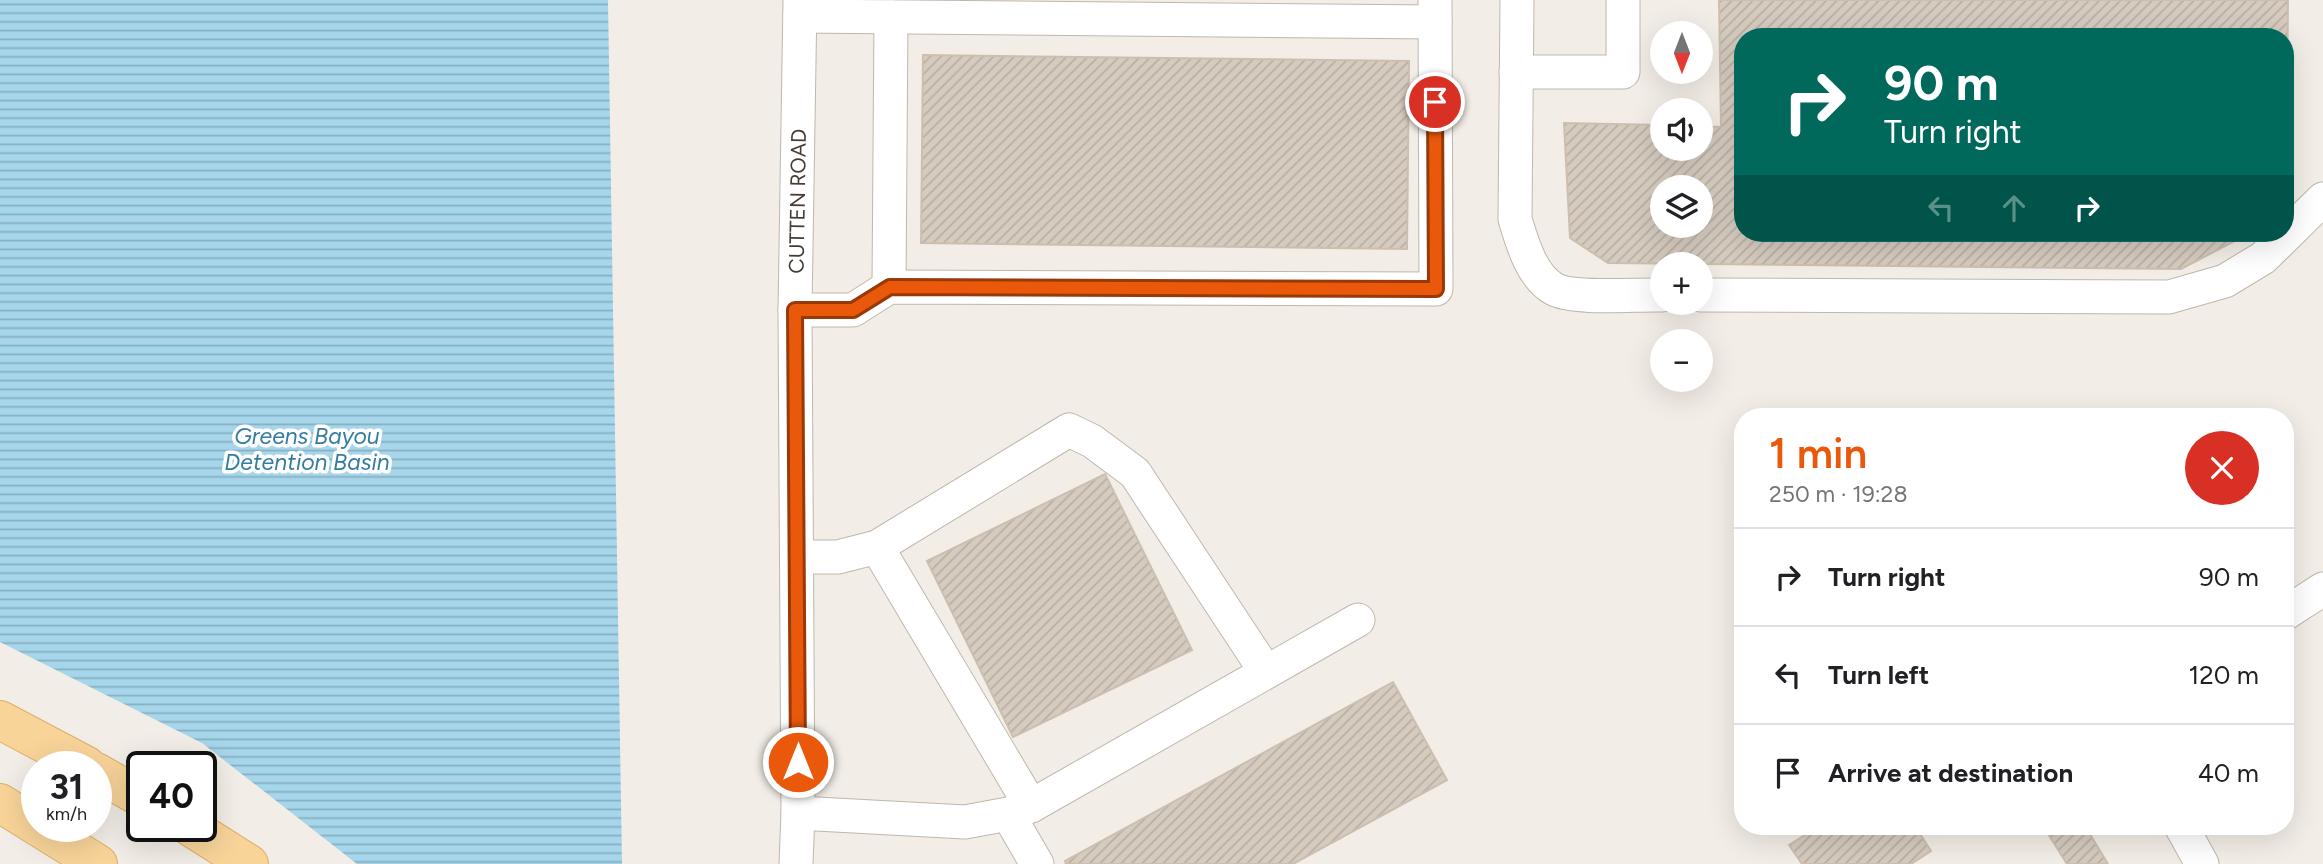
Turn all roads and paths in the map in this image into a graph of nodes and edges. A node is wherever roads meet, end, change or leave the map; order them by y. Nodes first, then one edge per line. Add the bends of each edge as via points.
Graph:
1 (1517, 0) edge
2 (1623, 0) edge
3 (800, 8) edge
4 (1435, 11) edge
5 (891, 18) junction
6 (1516, 72) junction
7 (2323, 200) edge
8 (2294, 228) edge
9 (2280, 242) edge
10 (890, 287) junction
11 (1650, 295) edge
12 (1713, 295) edge
13 (795, 310) junction
14 (877, 547) junction
15 (797, 558) junction
16 (2323, 589) edge
17 (2294, 608) edge
18 (1358, 620) dead end
19 (1266, 672) junction
20 (0, 720) edge
21 (59, 751) edge
22 (0, 803) edge
23 (1020, 810) junction
24 (798, 813) junction
25 (21, 816) edge
26 (2186, 835) edge
27 (63, 842) edge
28 (214, 842) edge
29 (98, 864) edge
30 (248, 864) edge
31 (796, 864) edge
32 (1037, 864) edge
33 (2202, 864) edge

1 - 6 street
2 - 6 street via 1623,72
3 - 5 street
3 - 13 street, CUTTEN ROAD
4 - 5 street
4 - 10 street via 1436,289
5 - 10 street
6 - 11 street via 1515,219 1540,276 1555,289 1575,294
7 - 8 street
9 - 12 street via 2225,281 2169,297
10 - 13 street via 853,310
13 - 15 street, CUTTEN ROAD
14 - 15 street via 838,558
14 - 19 street via 1069,430 1135,472
14 - 23 street
15 - 24 street, CUTTEN ROAD
16 - 17 street
18 - 19 street
19 - 23 street
20 - 21 main road
22 - 25 main road
23 - 24 street via 965,822
23 - 32 street
24 - 31 street, CUTTEN ROAD
26 - 33 street
27 - 29 main road
28 - 30 main road

